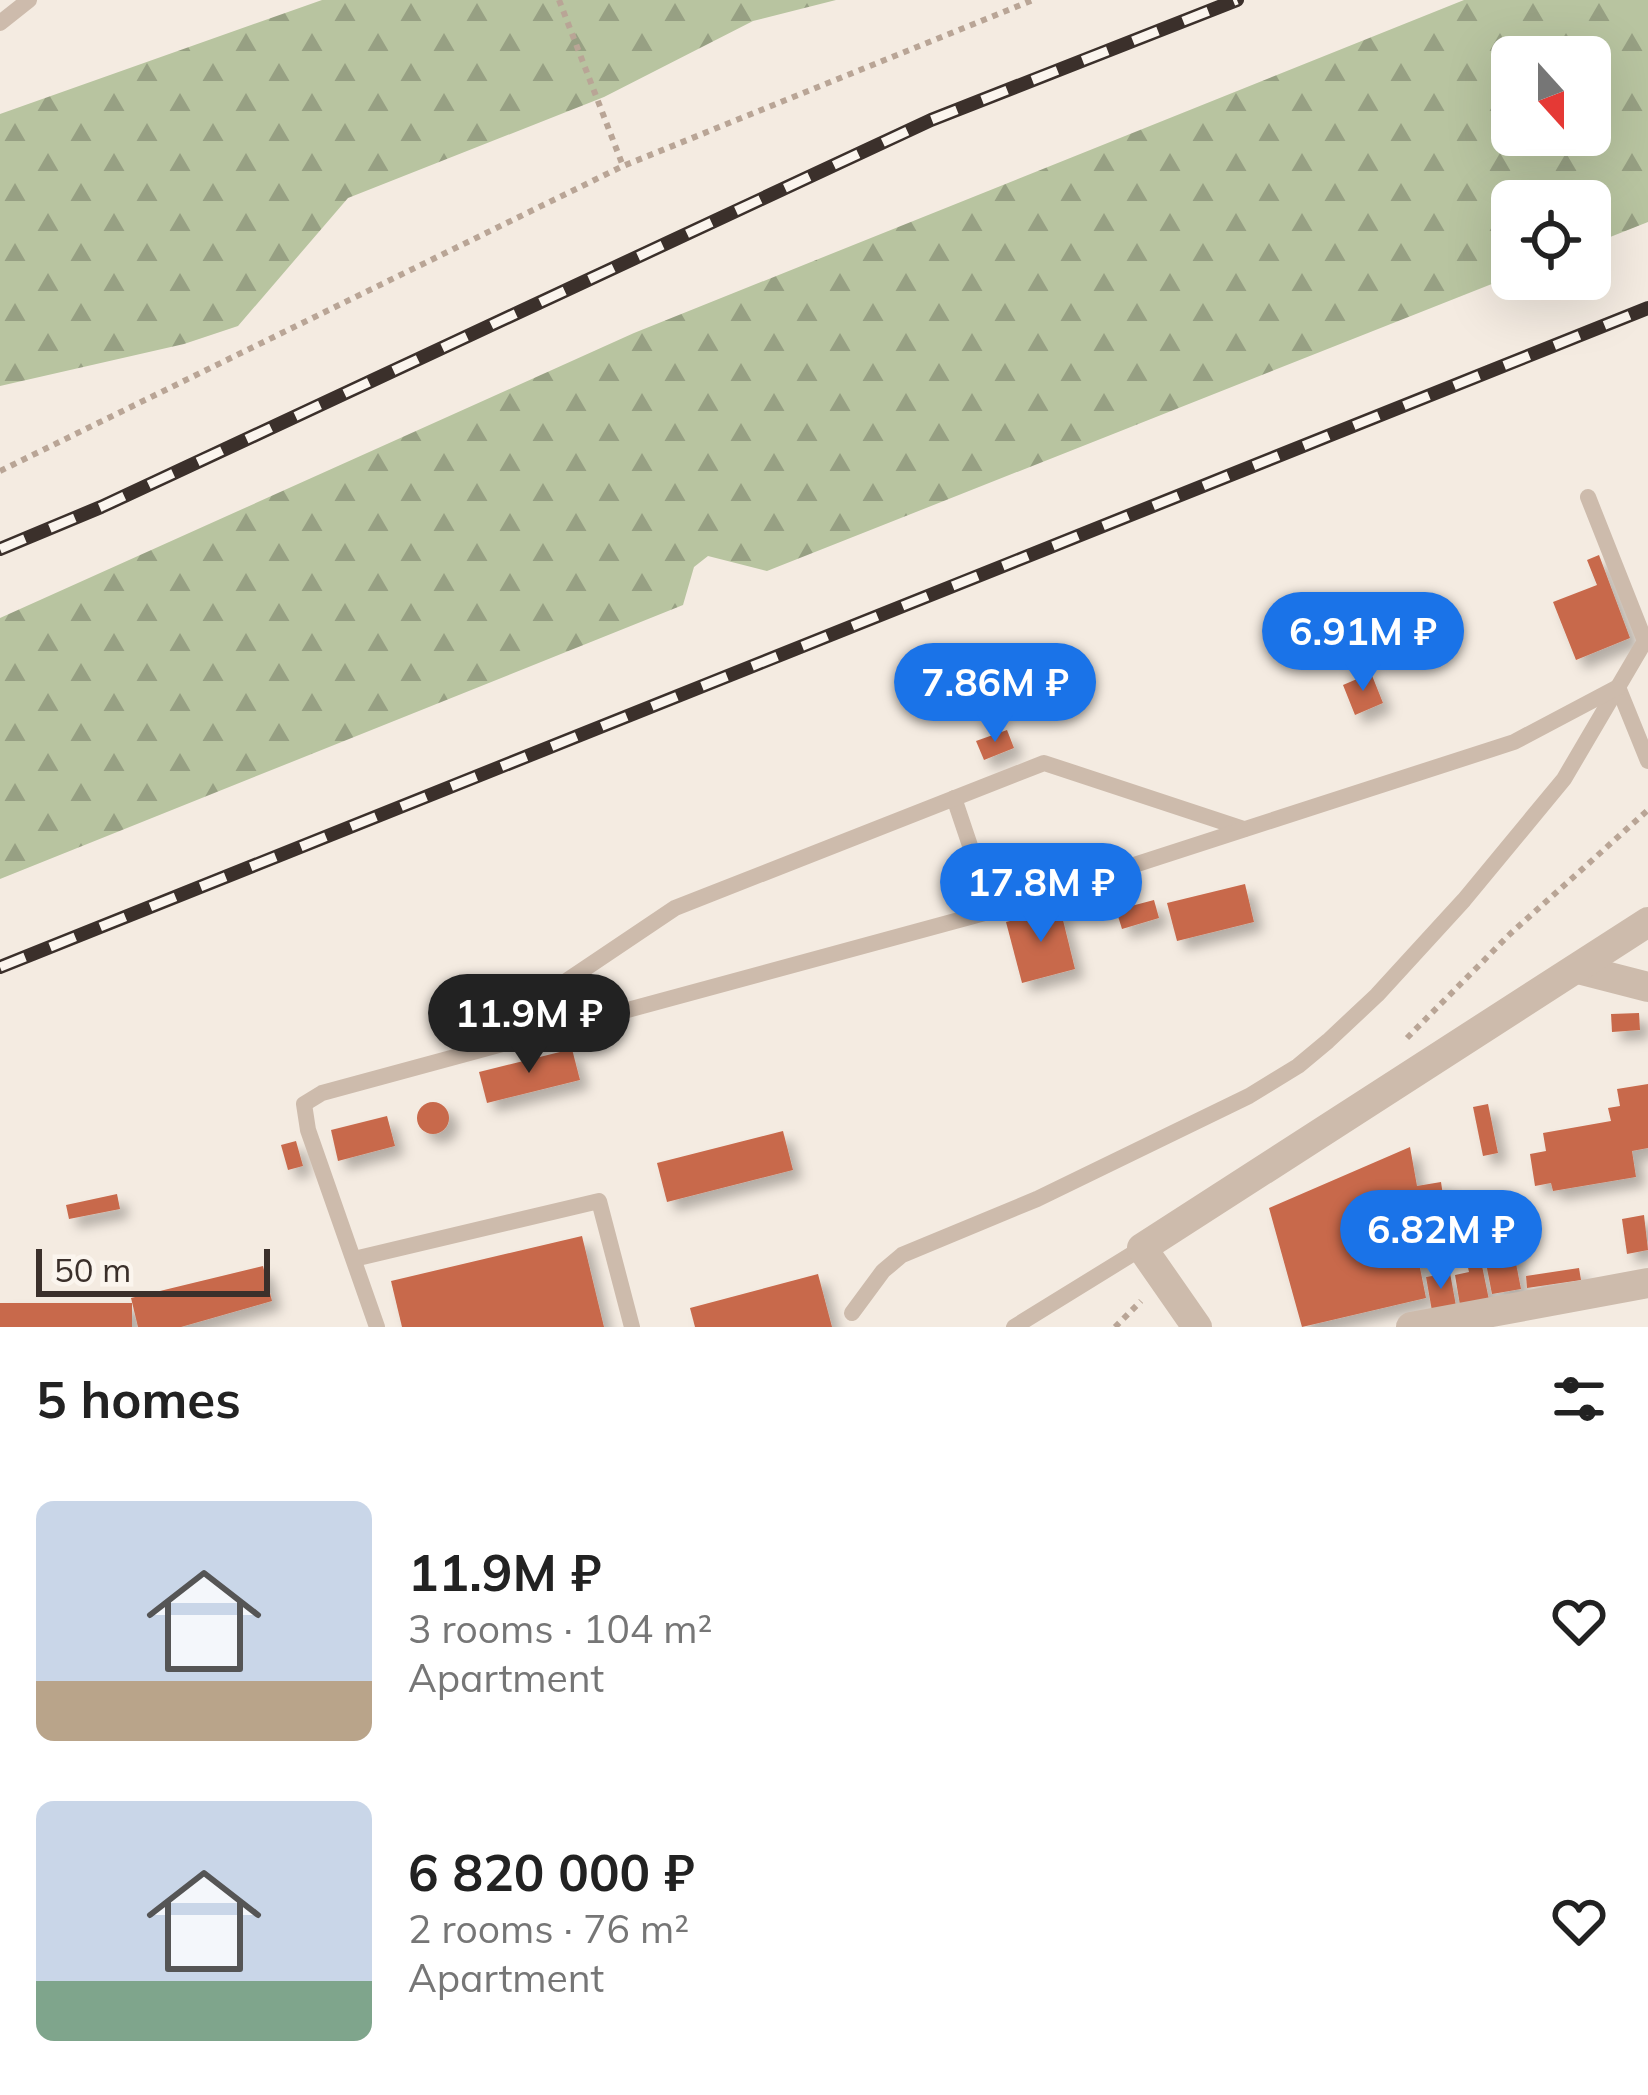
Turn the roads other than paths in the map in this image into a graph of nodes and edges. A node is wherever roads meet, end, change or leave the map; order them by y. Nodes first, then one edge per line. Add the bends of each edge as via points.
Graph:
1 (28, 0) edge
2 (0, 23) edge
3 (1588, 497) dead end
4 (1618, 687) junction
5 (1648, 760) edge
6 (954, 798) junction
7 (1245, 830) junction
8 (992, 911) junction
9 (1648, 922) edge
10 (1577, 969) junction
11 (1648, 987) edge
12 (540, 1034) junction
13 (1142, 1248) junction
14 (354, 1259) junction
15 (1648, 1283) edge
16 (852, 1312) dead end
17 (377, 1327) edge
18 (632, 1327) edge
19 (1014, 1327) edge
20 (1197, 1327) edge
21 (1411, 1327) edge

1 - 2 lane
3 - 4 lane via 1645,641
4 - 5 lane
4 - 7 lane via 1514,742
4 - 16 lane via 1564,779 1464,900 1298,1066 1037,1199 902,1255
6 - 7 lane via 1044,763
6 - 8 lane
6 - 12 lane via 675,908 562,984 542,1011
7 - 8 lane
8 - 12 lane
9 - 10 street
10 - 11 street
10 - 13 street
12 - 14 lane via 304,1104
13 - 19 lane
13 - 20 street
14 - 17 lane
14 - 18 lane via 598,1201
15 - 21 street

